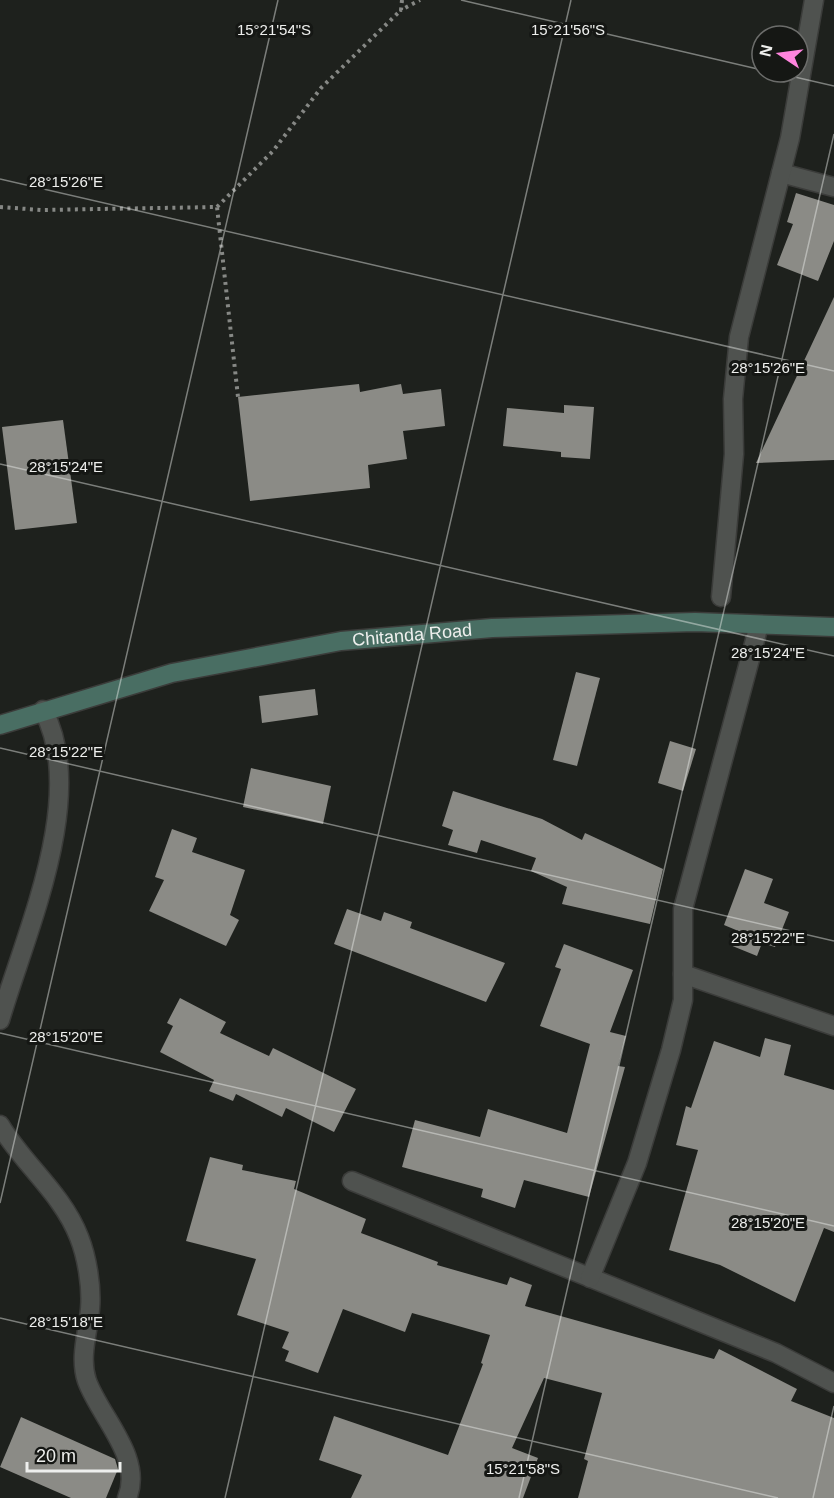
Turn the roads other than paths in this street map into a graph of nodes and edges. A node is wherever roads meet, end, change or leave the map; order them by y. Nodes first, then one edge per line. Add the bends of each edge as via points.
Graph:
1 (814, 0) edge
2 (781, 173) junction
3 (834, 188) edge
4 (721, 597) dead end
5 (759, 625) junction
6 (834, 627) edge
7 (43, 710) junction
8 (0, 725) edge
9 (683, 974) junction
10 (0, 1020) edge
11 (834, 1026) edge
12 (0, 1125) edge
13 (352, 1181) dead end
14 (590, 1278) junction
15 (834, 1383) edge
16 (128, 1498) edge

1 - 2 street
2 - 3 street
2 - 4 street via 739,337 733,399 734,454
5 - 6 street, Chitanda Road
5 - 7 street, Chitanda Road via 695,622 492,628 341,641 172,673
5 - 9 street via 683,909
7 - 8 street, Chitanda Road
7 - 10 street via 52,728 59,766 56,819 39,904
9 - 11 street
9 - 14 street via 683,1000 671,1050 637,1163
12 - 16 street via 52,1191 80,1238 90,1307 83,1363 87,1381 132,1472
13 - 14 street
14 - 15 street via 776,1353

